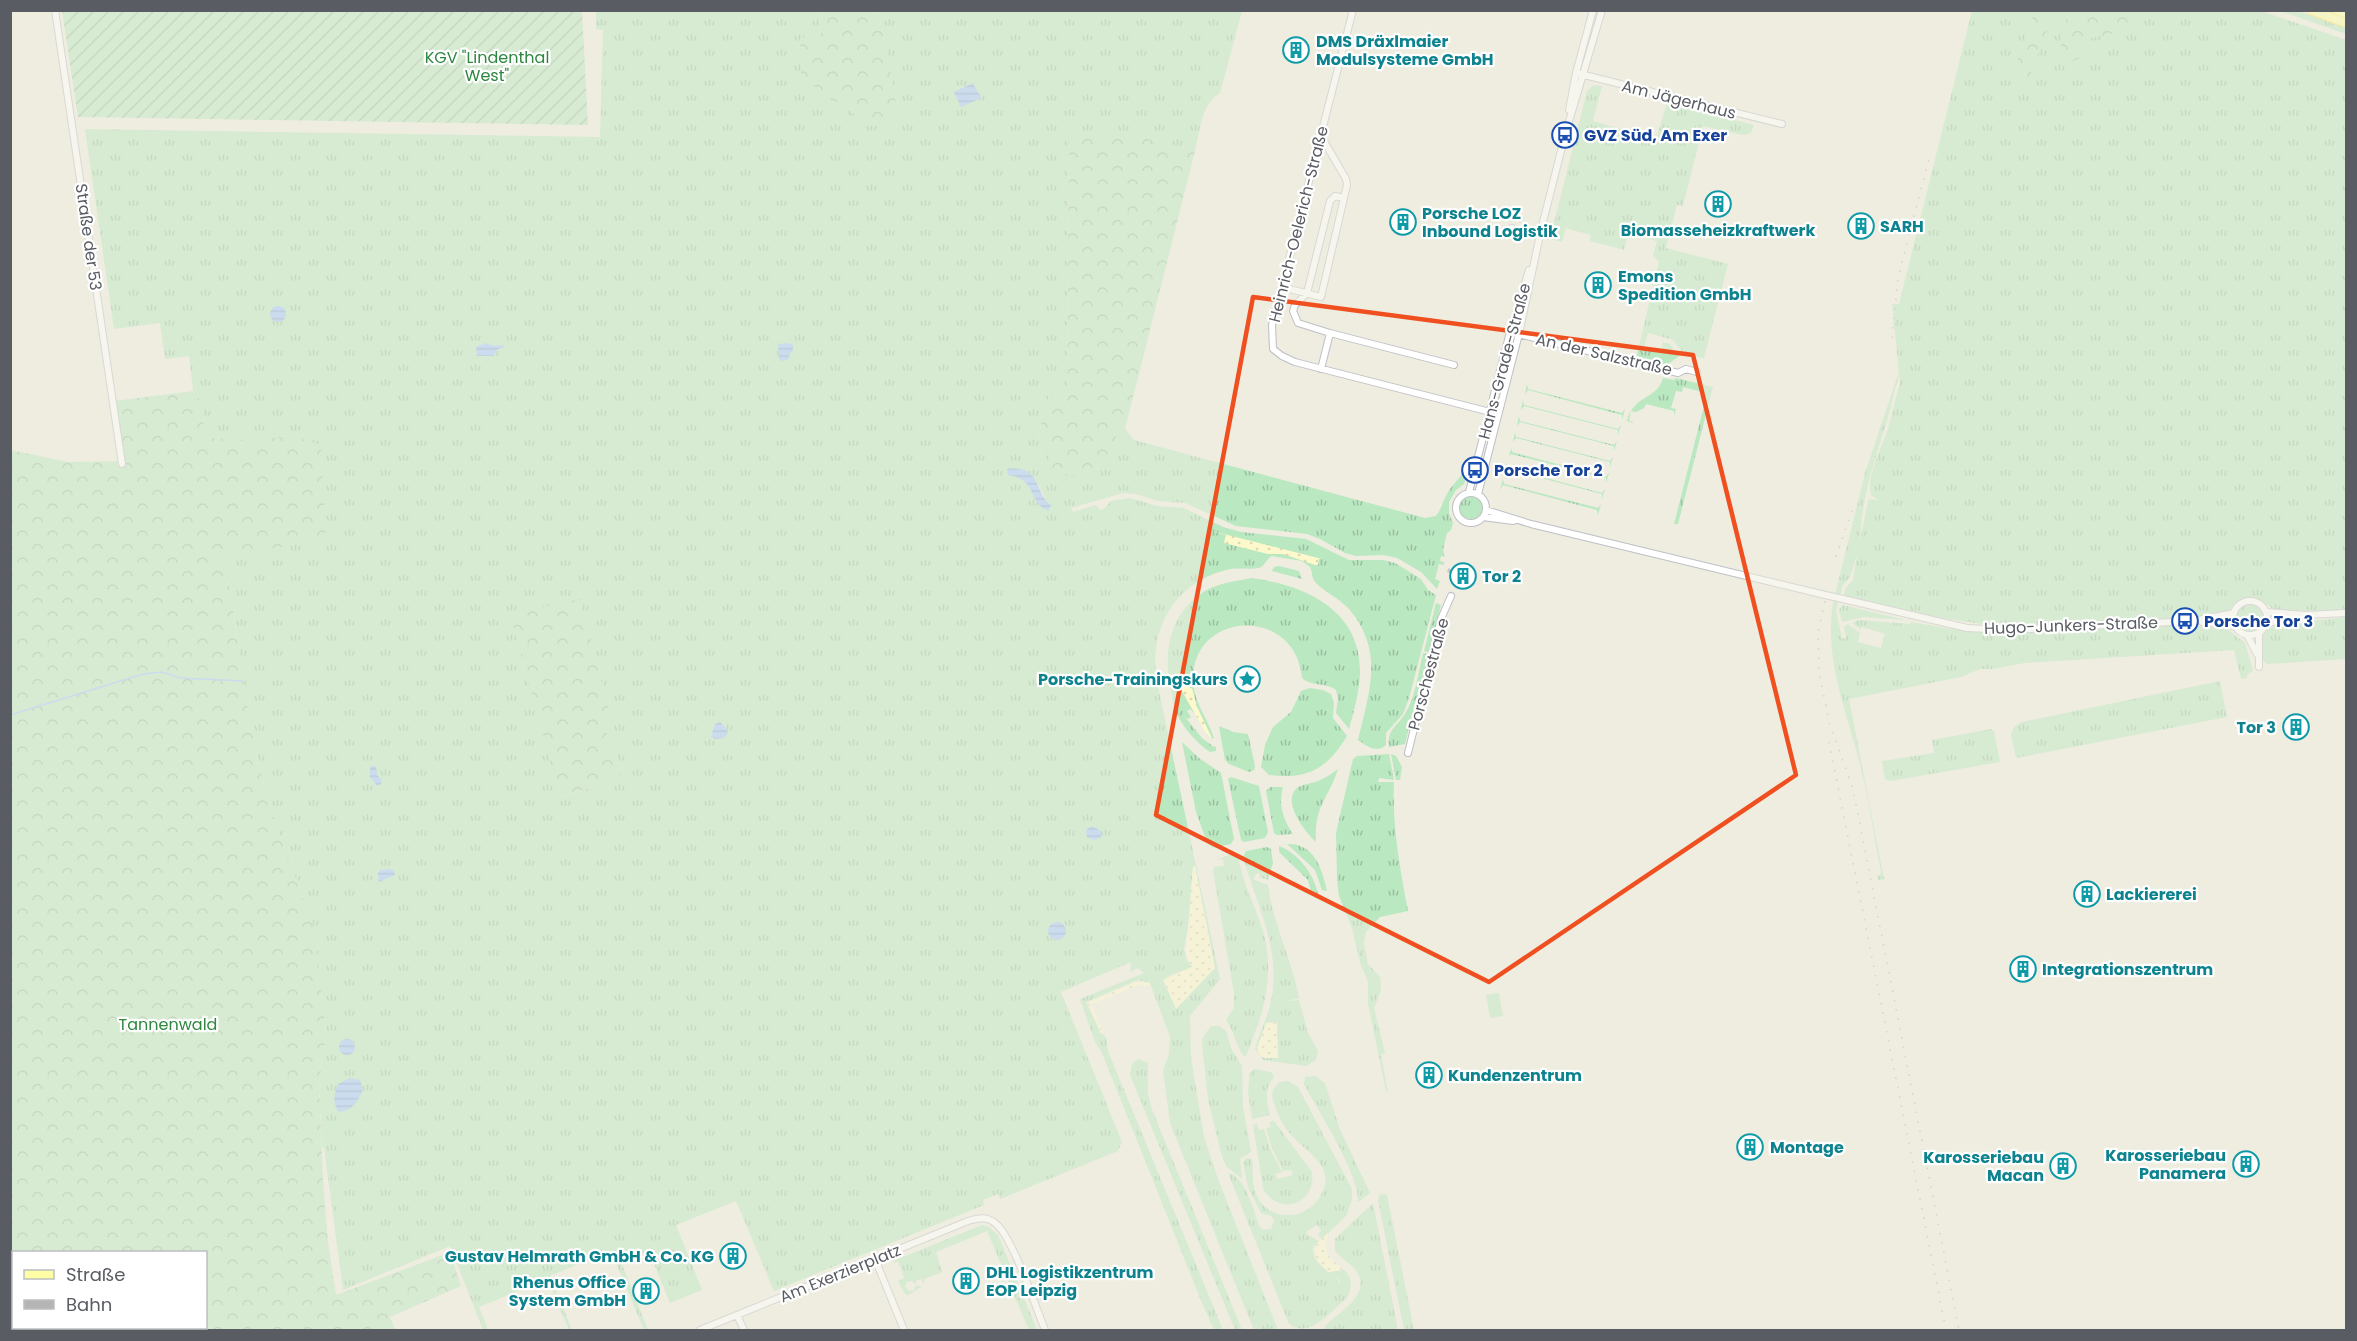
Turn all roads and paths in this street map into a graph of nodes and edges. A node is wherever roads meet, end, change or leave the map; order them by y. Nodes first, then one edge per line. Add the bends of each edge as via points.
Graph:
1 (55, 10) edge
2 (1353, 10) edge
3 (1593, 10) edge
4 (1602, 10) edge
5 (2311, 10) edge
6 (2337, 10) edge
7 (2346, 14) edge
8 (2346, 23) edge
9 (1576, 73) junction
10 (1584, 75) junction
11 (1782, 124) dead end
12 (1565, 135) junction
13 (1321, 136) junction
14 (1344, 198) junction
15 (1512, 228) dead end
16 (1541, 230) junction
17 (1497, 236) dead end
18 (1282, 287) junction
19 (1307, 293) junction
20 (1510, 332) junction
21 (1330, 333) junction
22 (1518, 334) junction
23 (1454, 365) dead end
24 (1321, 369) junction
25 (1697, 372) dead end
26 (1489, 412) junction
27 (1498, 414) junction
28 (122, 465) dead end
29 (1469, 492) junction
30 (1478, 494) junction
31 (1486, 510) junction
32 (1484, 517) junction
33 (1531, 524) junction
34 (1450, 596) dead end
35 (2267, 612) junction
36 (2346, 612) edge
37 (2234, 613) junction
38 (2306, 615) junction
39 (2193, 621) junction
40 (2267, 623) junction
41 (2235, 626) junction
42 (2259, 634) junction
43 (2247, 635) junction
44 (2258, 654) junction
45 (2259, 667) dead end
46 (1408, 753) dead end
47 (875, 1259) junction
48 (737, 1315) junction
49 (700, 1330) edge
50 (744, 1330) edge
51 (904, 1330) edge
52 (1045, 1330) edge

1 - 28 street, Straße der 53
2 - 13 street, Heinrich-Oelerich-Straße
3 - 9 street, Hans-Grade-Straße
4 - 10 street, Hans-Grade-Straße
5 - 8 main road
6 - 7 main road
9 - 10 street, Am Jägerhaus
9 - 12 street, Hans-Grade-Straße
10 - 11 street, Am Jägerhaus
10 - 12 street, Hans-Grade-Straße
12 - 16 street, Hans-Grade-Straße
13 - 14 street via 1346,179
13 - 18 street, Heinrich-Oelerich-Straße
14 - 19 street via 1335,196 1330,201
14 - 19 street via 1321,297
15 - 17 street
16 - 20 street, Hans-Grade-Straße
16 - 22 street, Hans-Grade-Straße
18 - 19 street
18 - 24 street, Heinrich-Oelerich-Straße via 1272,325 1273,349 1282,357
19 - 21 street via 1295,305 1295,319
20 - 22 street, An der Salzstraße
20 - 26 street, Hans-Grade-Straße
21 - 23 street
21 - 24 street
22 - 25 street, An der Salzstraße via 1678,373 1686,369
22 - 27 street, Hans-Grade-Straße
24 - 26 street, Heinrich-Oelerich-Straße
26 - 27 street, Heinrich-Oelerich-Straße
26 - 29 street, Hans-Grade-Straße
27 - 30 street, Hans-Grade-Straße
29 - 30 street
29 - 32 street via 1457,501 1458,515 1470,523
30 - 31 street via 1485,500
31 - 32 street
31 - 33 street
32 - 33 street
33 - 39 street, Hugo-Junkers-Straße, bridge via 1967,628 2008,630
34 - 46 street, Porschestraße
35 - 37 street, Hugo-Junkers-Straße via 2250,601 2240,604
35 - 38 street, Hugo-Junkers-Straße
35 - 40 street
36 - 38 street, Hugo-Junkers-Straße
37 - 39 street, Hugo-Junkers-Straße
37 - 41 street
38 - 40 street, Hugo-Junkers-Straße
39 - 41 street, Hugo-Junkers-Straße
40 - 42 street
41 - 43 street
42 - 43 street
42 - 44 street
43 - 44 street
44 - 45 street
47 - 48 street, Am Exerzierplatz
47 - 51 street
47 - 52 street, Am Exerzierplatz via 968,1221 981,1218 994,1222 1006,1236
48 - 49 street, Am Exerzierplatz
48 - 50 street

